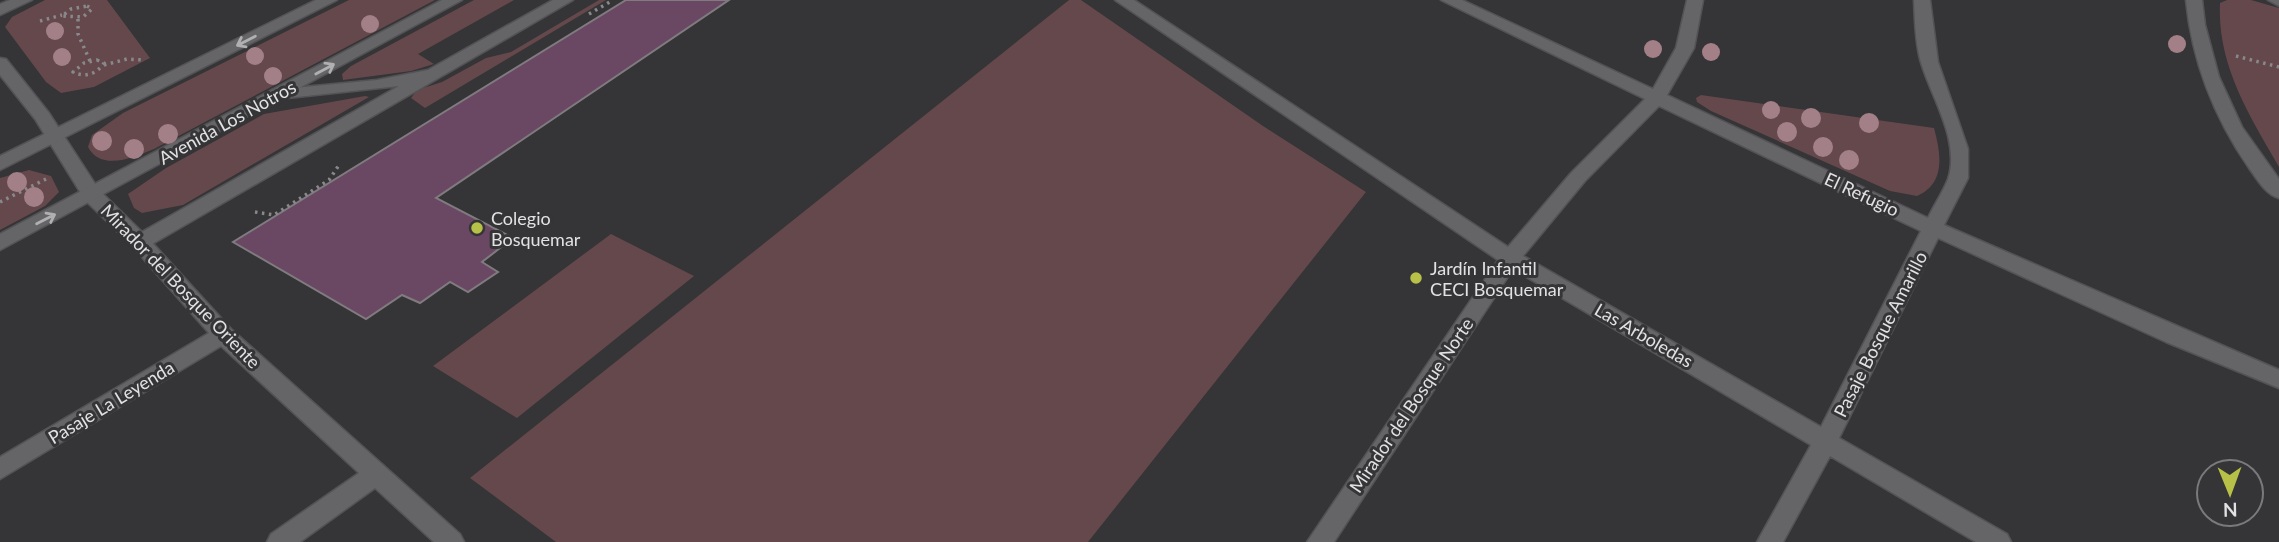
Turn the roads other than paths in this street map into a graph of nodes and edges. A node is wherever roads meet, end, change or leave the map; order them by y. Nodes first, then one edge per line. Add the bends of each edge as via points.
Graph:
1 (24, 0) edge
2 (329, 0) edge
3 (454, 0) edge
4 (565, 0) edge
5 (1123, 0) edge
6 (1449, 0) edge
7 (1695, 0) edge
8 (1922, 0) edge
9 (2194, 0) edge
10 (0, 10) edge
11 (0, 64) edge
12 (433, 74) junction
13 (278, 94) junction
14 (1655, 99) junction
15 (54, 138) junction
16 (0, 164) edge
17 (2279, 192) edge
18 (92, 195) junction
19 (1933, 228) junction
20 (140, 242) junction
21 (0, 243) edge
22 (1510, 258) junction
23 (223, 335) junction
24 (2279, 379) edge
25 (1826, 440) junction
26 (0, 469) edge
27 (377, 473) junction
28 (280, 542) edge
29 (451, 542) edge
30 (1320, 542) edge
31 (1770, 542) edge
32 (1998, 542) edge

1 - 10 street
2 -> 15 street
13 -> 3 street, Avenida Los Notros
4 - 12 street
5 - 22 street, Las Arboledas
6 - 14 street, El Refugio
7 - 14 street, Mirador del Bosque Norte via 1685,48
8 - 19 street, Pasaje Bosque Amarillo via 1931,67 1959,139 1961,160 1958,177
9 - 17 street via 2203,54 2221,99 2242,142
11 - 15 street, Mirador del Bosque Oriente
12 - 13 street via 377,85
12 - 20 street
13 - 18 street, Avenida Los Notros
14 - 19 street, El Refugio
14 - 22 street, Mirador del Bosque Norte via 1578,177
15 - 16 street
15 - 18 street, Mirador del Bosque Oriente
18 - 20 street, Mirador del Bosque Oriente
21 -> 18 street, Avenida Los Notros
19 - 24 street, El Refugio
19 - 25 street, Pasaje Bosque Amarillo
20 - 23 street, Mirador del Bosque Oriente
22 - 25 street, Las Arboledas
22 - 30 street, Mirador del Bosque Norte
23 - 26 street, Pasaje La Leyenda
23 - 27 street, Mirador del Bosque Oriente
25 - 31 street, Pasaje Bosque Amarillo
25 - 32 street, Las Arboledas
27 - 28 street
27 - 29 street, Mirador del Bosque Oriente

